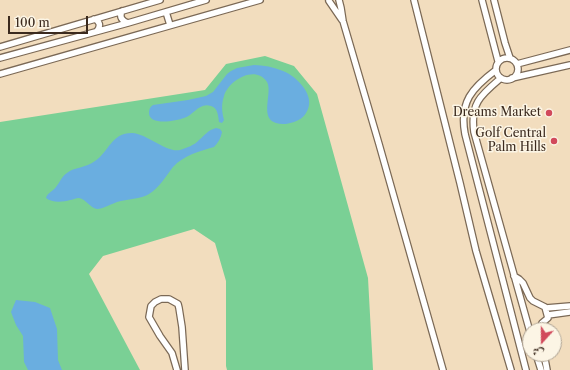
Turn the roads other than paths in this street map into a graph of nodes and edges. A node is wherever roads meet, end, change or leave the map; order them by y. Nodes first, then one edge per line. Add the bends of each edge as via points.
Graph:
1 (160, 0) edge
2 (206, 0) edge
3 (260, 0) edge
4 (330, 0) edge
5 (339, 0) edge
6 (414, 0) edge
7 (482, 0) edge
8 (494, 0) edge
9 (122, 11) junction
10 (166, 12) junction
11 (94, 18) junction
12 (343, 21) junction
13 (128, 23) junction
14 (170, 25) junction
15 (97, 31) junction
16 (0, 47) edge
17 (570, 50) edge
18 (0, 58) edge
19 (510, 58) junction
20 (498, 61) junction
21 (517, 64) junction
22 (570, 65) edge
23 (496, 70) junction
24 (0, 74) edge
25 (502, 78) junction
26 (512, 78) junction
27 (504, 239) junction
28 (493, 242) junction
29 (514, 276) junction
30 (570, 306) edge
31 (546, 308) junction
32 (570, 312) edge
33 (548, 315) junction
34 (527, 322) edge
35 (543, 322) edge
36 (177, 370) edge
37 (185, 370) edge
38 (443, 370) edge
39 (511, 370) edge
40 (526, 370) edge

1 - 9 street
2 - 10 street
3 - 14 street
4 - 12 street
5 - 12 street
6 - 39 street via 476,251
7 - 20 street
8 - 19 street
9 - 11 street
9 - 13 street via 121,19
10 - 13 street
10 - 14 street
11 - 15 street via 99,24
11 - 16 street
12 - 38 street
13 - 15 street
14 - 24 street
15 - 18 street
17 - 21 street
19 - 20 street
19 - 21 street
20 - 23 street
21 - 26 street via 518,71
22 - 26 street
23 - 25 street
23 - 28 street via 482,80 467,99 462,122
25 - 26 street
25 - 27 street via 483,94 477,103 473,122
27 - 28 street
27 - 29 street
28 - 40 street
29 - 31 street via 523,283 533,302
29 - 34 street
30 - 31 street
31 - 33 street
32 - 33 street
33 - 35 street
36 - 37 street via 172,353 149,317 151,306 161,299 169,298 178,304

